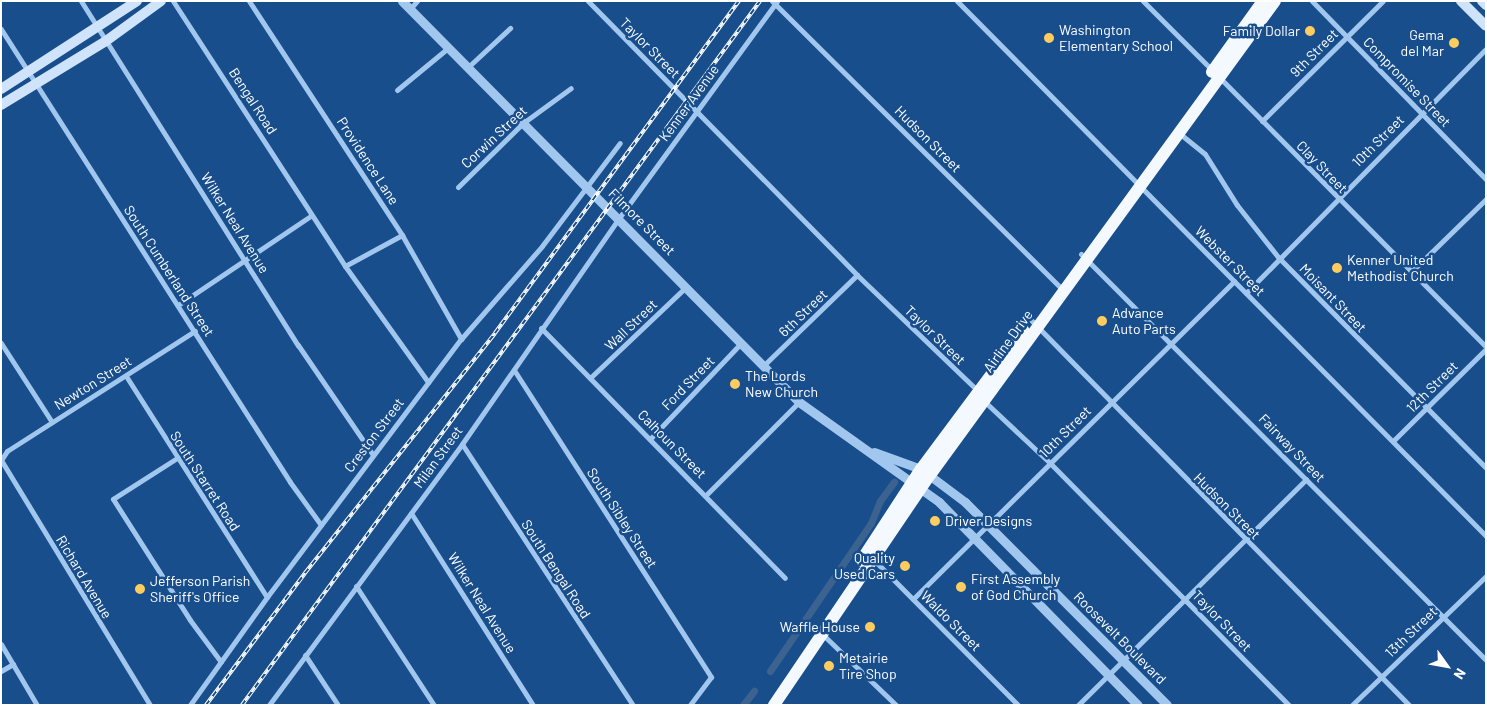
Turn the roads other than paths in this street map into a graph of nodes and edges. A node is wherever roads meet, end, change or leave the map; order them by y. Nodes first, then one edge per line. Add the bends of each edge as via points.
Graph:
1 (81, 1) edge
2 (137, 1) edge
3 (161, 1) edge
4 (174, 1) edge
5 (249, 1) edge
6 (402, 1) edge
7 (417, 1) edge
8 (588, 1) edge
9 (957, 1) edge
10 (1144, 1) edge
11 (1263, 1) edge
12 (1275, 1) edge
13 (1312, 1) edge
14 (1383, 1) edge
15 (1461, 1) edge
16 (1482, 1) edge
17 (775, 2) edge
18 (1486, 5) edge
19 (410, 9) junction
20 (1486, 26) edge
21 (98, 28) junction
22 (510, 28) dead end
23 (1, 29) edge
24 (1347, 37) junction
25 (106, 41) junction
26 (448, 48) junction
27 (1486, 50) edge
28 (468, 68) junction
29 (29, 73) junction
30 (1216, 74) junction
31 (37, 85) junction
32 (570, 88) dead end
33 (1, 89) edge
34 (397, 90) dead end
35 (1, 105) edge
36 (696, 112) junction
37 (1421, 114) junction
38 (1262, 121) junction
39 (523, 123) junction
40 (1179, 132) junction
41 (620, 143) dead end
42 (1486, 179) edge
43 (1137, 182) junction
44 (587, 186) junction
45 (458, 187) dead end
46 (1337, 198) junction
47 (1486, 199) edge
48 (312, 215) junction
49 (619, 218) junction
50 (402, 236) junction
51 (1083, 257) junction
52 (1278, 258) junction
53 (244, 259) junction
54 (345, 266) junction
55 (1410, 273) junction
56 (857, 275) junction
57 (1234, 281) junction
58 (686, 287) junction
59 (1060, 288) junction
60 (1246, 292) junction
61 (178, 304) junction
62 (1035, 323) junction
63 (541, 328) junction
64 (195, 331) junction
65 (461, 339) junction
66 (1, 343) edge
67 (741, 343) junction
68 (1171, 343) junction
69 (1486, 348) edge
70 (763, 366) junction
71 (514, 370) junction
72 (126, 376) junction
73 (590, 378) junction
74 (428, 382) junction
75 (981, 396) junction
76 (799, 402) junction
77 (1110, 402) junction
78 (1426, 408) junction
79 (52, 422) junction
80 (650, 438) junction
81 (1393, 441) junction
82 (462, 444) junction
83 (871, 451) junction
84 (5, 454) joint
85 (373, 455) junction
86 (177, 458) junction
87 (1050, 463) junction
88 (1486, 468) edge
89 (926, 472) junction
90 (1306, 479) junction
91 (917, 485) junction
92 (707, 494) junction
93 (411, 513) junction
94 (988, 524) junction
95 (321, 525) junction
96 (1486, 536) edge
97 (974, 539) junction
98 (1245, 540) junction
99 (869, 556) junction
100 (1486, 576) edge
101 (785, 578) dead end
102 (356, 586) junction
103 (267, 597) junction
104 (914, 599) junction
105 (1186, 599) junction
106 (1443, 616) junction
107 (820, 631) junction
108 (1, 644) edge
109 (306, 655) junction
110 (1486, 660) edge
111 (1124, 661) junction
112 (221, 662) junction
113 (13, 664) junction
114 (1, 671) edge
115 (1109, 676) junction
116 (1381, 676) junction
117 (773, 703) edge
118 (37, 705) edge
119 (150, 705) edge
120 (190, 705) edge
121 (269, 705) edge
122 (338, 705) edge
123 (434, 705) edge
124 (533, 705) edge
125 (633, 705) edge
126 (690, 705) edge
127 (896, 705) edge
128 (1018, 705) edge
129 (1078, 705) edge
130 (1138, 705) edge
131 (1167, 705) edge
132 (1289, 705) edge
133 (1352, 705) edge
134 (1409, 705) edge

1 - 21 street, Wilker Neal Avenue
2 - 21 main road
3 - 25 main road
4 - 48 street, Bengal Road
5 - 50 street, Providence Lane
6 - 19 street, Filmore Street
7 - 19 street
8 - 36 street, Taylor Street
9 - 43 street, Webster Street
10 - 30 street, Clay Street
11 - 30 highway, Airline Drive
12 - 30 highway, Airline Drive
13 - 24 street, Compromise Street
14 - 24 street, 9th Street
15 - 20 main road
16 - 18 main road
17 - 36 street, Kenner Avenue
17 - 59 street, Hudson Street
19 - 26 street, Filmore Street
21 - 25 street, Wilker Neal Avenue
21 - 29 main road
22 - 28 street
23 - 29 street, South Cumberland Street
24 - 37 street, Compromise Street
24 - 38 street, 9th Street
25 - 31 main road
25 - 53 street, Wilker Neal Avenue
26 - 28 street, Filmore Street
26 - 34 street
27 - 37 street, 10th Street
28 - 39 street, Filmore Street
29 - 31 street, South Cumberland Street
29 - 33 main road
30 - 38 street, Clay Street
30 - 40 highway, Airline Drive
30 - 43 highway, Airline Drive
31 - 35 main road
31 - 61 street, South Cumberland Street
32 - 39 street, Corwin Street
36 - 49 street, Kenner Avenue
36 - 56 street, Taylor Street
37 - 42 street, Compromise Street
37 - 46 street, 10th Street
38 - 46 street, Clay Street
39 - 44 street, Filmore Street
39 - 45 street, Corwin Street
40 - 43 highway, Airline Drive
40 - 52 street, Moisant Street via 1205,154 1237,205
41 - 44 street, Creston Street
43 - 51 highway, Airline Drive
43 - 57 street, Webster Street
44 - 49 street, Filmore Street
44 - 65 street, Creston Street via 542,246
46 - 52 street, 10th Street
46 - 55 street, Clay Street
47 - 55 street
48 - 53 street
48 - 54 street
49 - 58 street, Filmore Street
49 - 63 street, Milan Street
50 - 54 street
50 - 65 street, Providence Lane
51 - 59 highway, Airline Drive
51 - 68 street, Fairway Street
52 - 60 street, 10th Street
52 - 78 street, Moisant Street
53 - 61 street
53 - 85 street, Wilker Neal Avenue
54 - 74 street
55 - 69 street, Clay Street
56 - 70 street, 6th Street
56 - 75 street, Taylor Street
57 - 60 street, Webster Street
57 - 68 street, 10th Street
58 - 67 street, Filmore Street
58 - 73 street, Wall Street
59 - 62 highway, Airline Drive
60 - 81 street, Webster Street
61 - 64 street, South Cumberland Street
62 - 75 highway, Airline Drive
62 - 77 street, Hudson Street
63 - 71 street, Milan Street
63 - 73 street, Calhoun Street
64 - 72 street, Newton Street
64 - 95 street, South Cumberland Street via 290,482
65 - 74 street, Creston Street
66 - 79 street
67 - 70 street, Filmore Street
67 - 80 street, Ford Street
68 - 77 street, 10th Street
68 - 90 street, Fairway Street
69 - 78 street, 12th Street
70 - 76 street, Filmore Street
71 - 82 street, Milan Street
71 - 126 street, South Sibley Street via 711,677
72 - 79 street, Newton Street
72 - 86 street, South Starret Road
73 - 80 street, Calhoun Street
74 - 85 street, Creston Street
75 - 87 street, Taylor Street
75 - 89 highway, Airline Drive
76 - 83 street, Filmore Street via 833,429
76 - 92 street
77 - 87 street, 10th Street
77 - 98 street, Hudson Street
78 - 81 street, 12th Street
78 - 88 street, Moisant Street
79 - 84 street, Newton Street
80 - 92 street, Calhoun Street
81 - 96 street, Webster Street
82 - 93 street, Milan Street
82 - 125 street, South Bengal Road
83 - 89 street, Filmore Street
83 - 91 street, Filmore Street
84 - 119 street, Richard Avenue via 1,460
85 - 95 street, Creston Street
86 - 103 street, South Starret Road
86 - 112 street via 113,499 190,620
87 - 94 street, 10th Street
87 - 105 street, Taylor Street
89 - 91 highway, Airline Drive
89 - 94 street, Roosevelt Boulevard
90 - 98 street
90 - 106 street, Fairway Street
91 - 97 street
91 - 99 highway, Airline Drive
92 - 101 street, Calhoun Street
93 - 102 street, Milan Street
93 - 124 street, Wilker Neal Avenue
94 - 97 street, 10th Street
94 - 111 street, Roosevelt Boulevard
95 - 103 street, Creston Street
97 - 104 street, 10th Street
97 - 115 street
98 - 105 street
98 - 116 street, Hudson Street
99 - 104 street, Waldo Street
99 - 107 highway, Airline Drive
100 - 106 street, 13th Street
102 - 109 street, Milan Street
102 - 123 street
103 - 112 street, Creston Street
104 - 128 street, Waldo Street
105 - 111 street
105 - 132 street, Taylor Street
106 - 110 street, Fairway Street
106 - 116 street, 13th Street
107 - 117 highway, Airline Drive
107 - 127 street
108 - 113 street
109 - 121 street, Milan Street
109 - 122 street
111 - 115 street
111 - 131 street, Roosevelt Boulevard
112 - 120 street, Creston Street
113 - 114 street
113 - 118 street
115 - 129 street
115 - 130 street
116 - 133 street, 13th Street
116 - 134 street, Hudson Street

